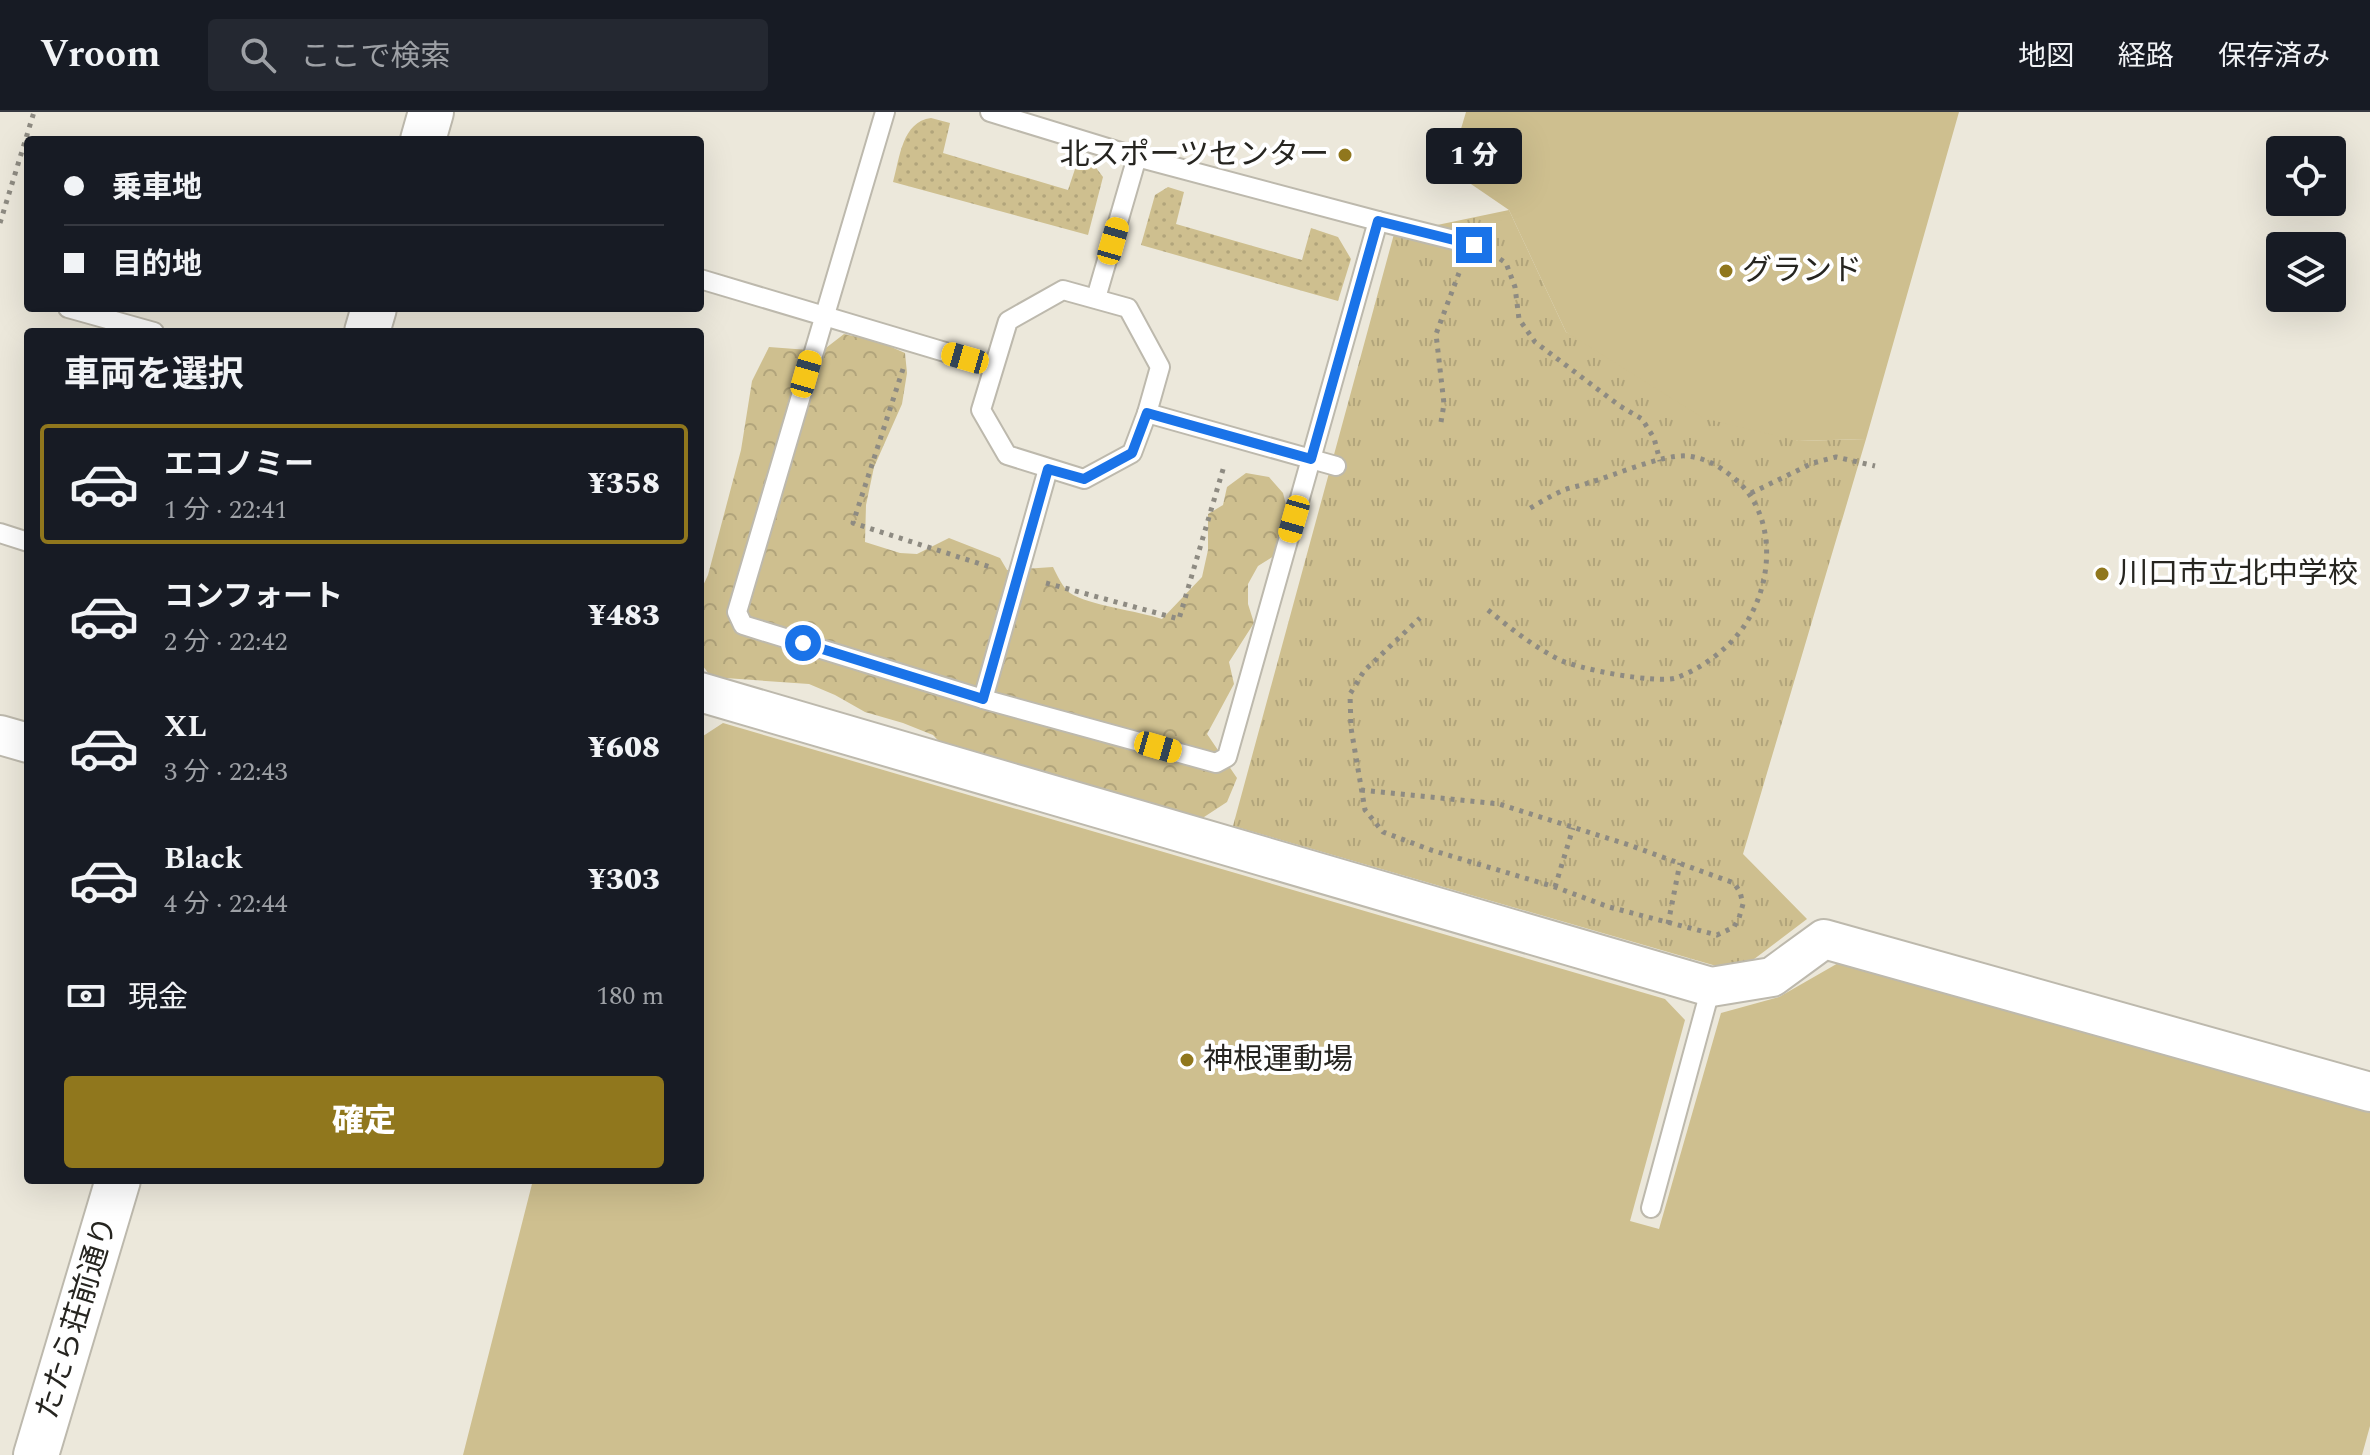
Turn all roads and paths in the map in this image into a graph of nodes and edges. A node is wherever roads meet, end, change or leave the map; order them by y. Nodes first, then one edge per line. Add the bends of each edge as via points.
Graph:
1 (34, 112) edge
2 (431, 112) edge
3 (885, 112) edge
4 (990, 112) edge
5 (27, 136) edge
6 (424, 136) edge
7 (24, 145) edge
8 (1137, 157) junction
9 (1378, 221) junction
10 (0, 223) edge
11 (1474, 245) junction
12 (704, 280) edge
13 (1096, 298) junction
14 (82, 312) edge
15 (823, 314) junction
16 (140, 328) edge
17 (992, 366) junction
18 (1147, 413) junction
19 (1441, 422) dead end
20 (1311, 459) junction
21 (1660, 461) junction
22 (1336, 466) dead end
23 (1875, 466) dead end
24 (1048, 469) junction
25 (1751, 493) junction
26 (1527, 510) dead end
27 (0, 533) edge
28 (24, 541) edge
29 (1488, 610) dead end
30 (1420, 618) dead end
31 (704, 693) edge
32 (983, 699) junction
33 (0, 735) edge
34 (24, 742) edge
35 (1361, 790) junction
36 (1573, 828) junction
37 (1680, 863) junction
38 (1555, 887) junction
39 (1668, 924) junction
40 (1711, 987) junction
41 (2370, 1092) edge
42 (117, 1184) edge
43 (1651, 1208) dead end
44 (36, 1455) edge

1 - 5 path
2 - 6 street
3 - 15 lane
4 - 8 lane
7 - 10 path
8 - 9 lane
8 - 13 lane
9 - 11 lane
9 - 20 lane
11 - 19 path via 1436,334 1444,404
11 - 21 path via 1506,263 1519,319 1535,342 1642,419
12 - 15 lane
13 - 17 lane via 1063,290 1008,321
13 - 18 lane via 1128,308 1160,367
14 - 16 lane
15 - 17 lane
15 - 32 lane via 737,612 743,625
17 - 24 lane via 981,410 1007,455
18 - 20 lane
18 - 24 lane via 1132,453 1084,479
20 - 22 lane
20 - 32 lane via 1227,757 1216,763
21 - 25 path via 1704,459
21 - 26 path via 1566,489
23 - 25 path via 1836,457
24 - 32 lane
25 - 29 path via 1765,524 1767,554 1754,608 1723,651 1673,679 1646,679 1560,661
27 - 28 lane
30 - 35 path via 1364,671 1350,694
31 - 40 street
33 - 34 street
35 - 36 path via 1499,804
35 - 38 path via 1365,810 1383,832
36 - 37 path
36 - 38 path
37 - 39 path
37 - 39 path via 1734,883 1743,904 1734,927 1717,935
38 - 39 path
40 - 41 street via 1772,977 1824,939
40 - 43 lane
42 - 44 street, たたら荘前通り

